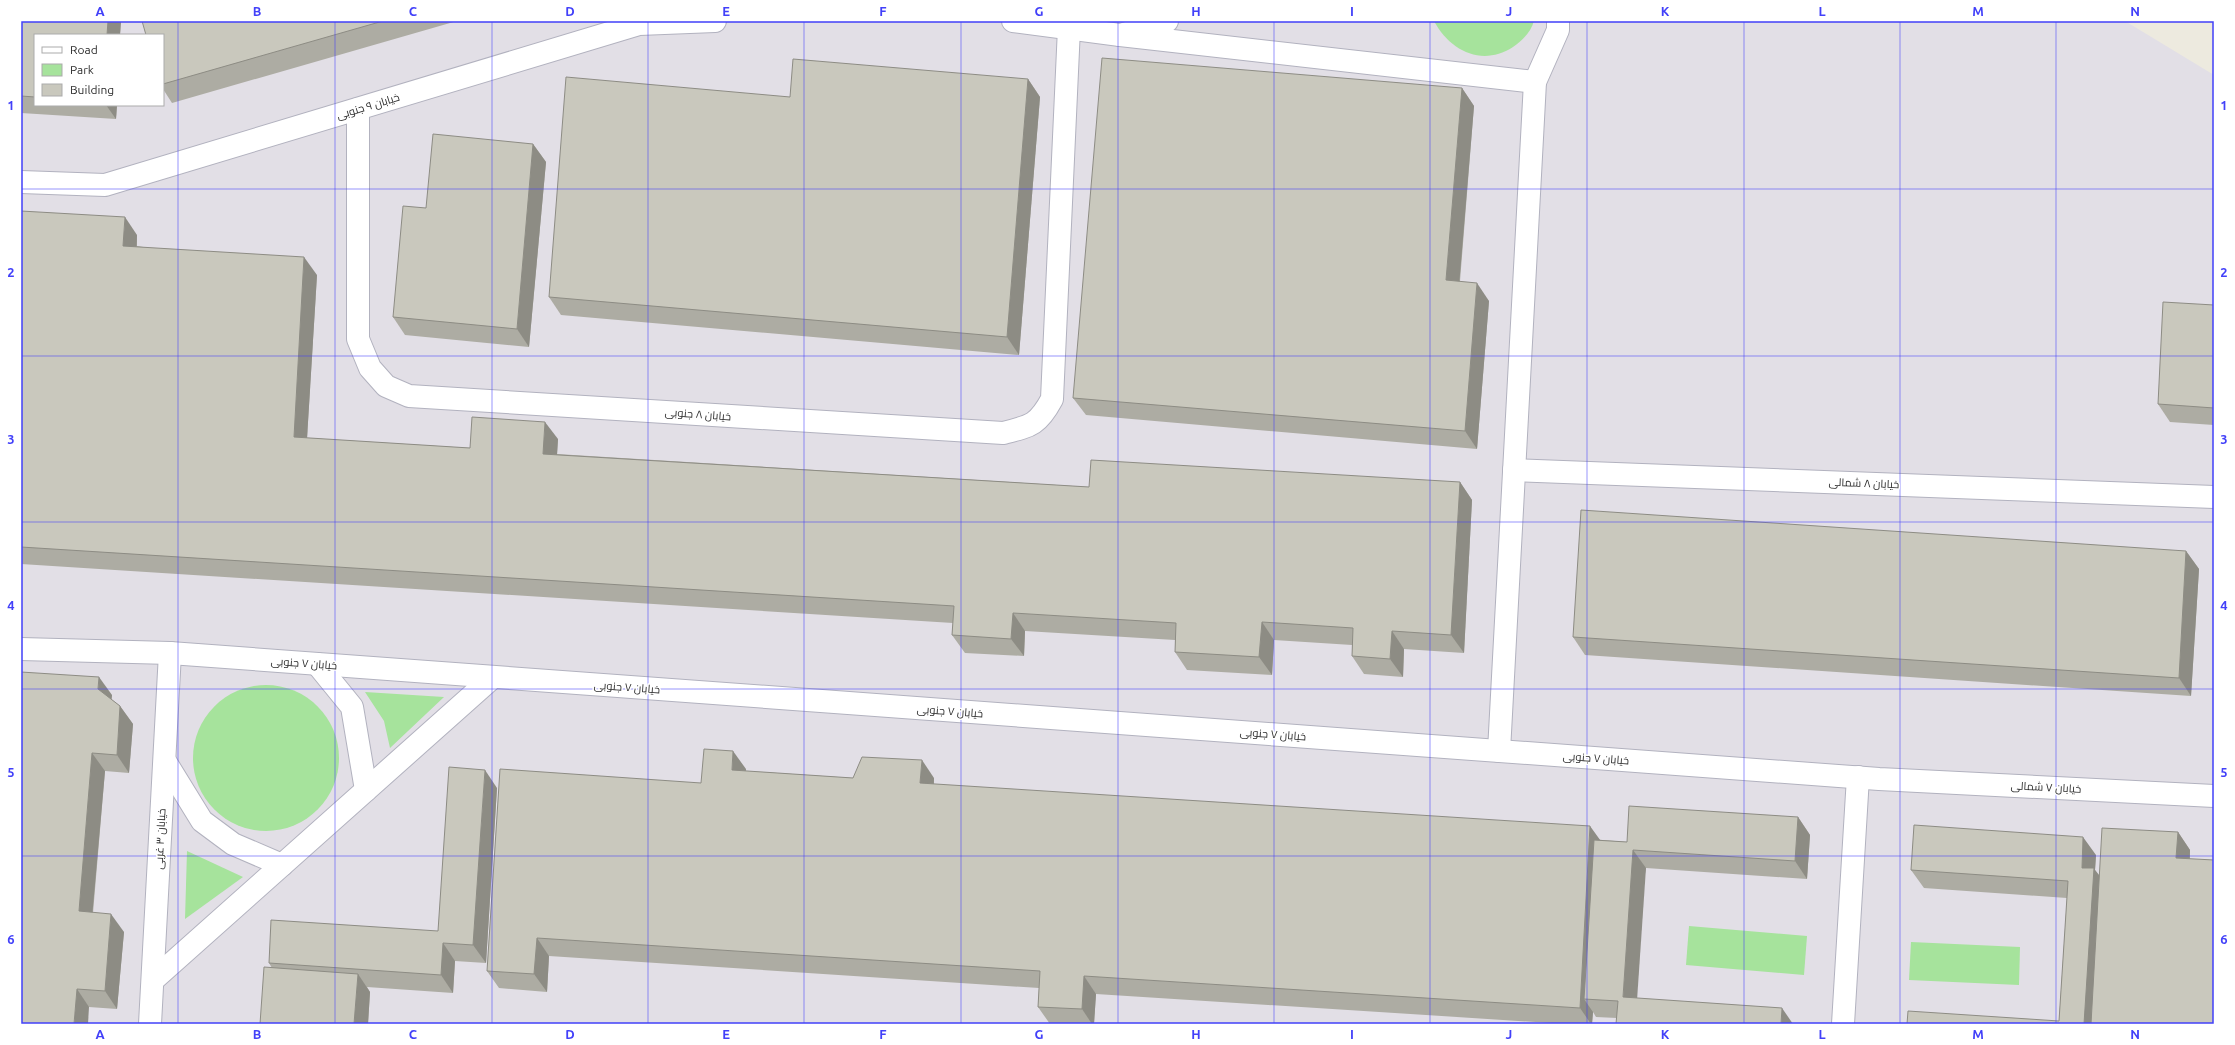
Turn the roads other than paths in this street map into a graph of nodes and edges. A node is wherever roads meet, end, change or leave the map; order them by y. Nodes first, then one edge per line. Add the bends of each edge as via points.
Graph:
1 (715, 21) edge
2 (1013, 21) edge
3 (1167, 21) edge
4 (1558, 21) edge
5 (1069, 28) junction
6 (1120, 35) junction
7 (1535, 82) junction
8 (358, 109) junction
9 (21, 182) edge
10 (1514, 470) junction
11 (2214, 497) edge
12 (21, 649) edge
13 (170, 653) junction
14 (317, 664) junction
15 (493, 677) junction
16 (1499, 751) junction
17 (165, 761) junction
18 (1868, 778) junction
19 (366, 790) junction
20 (2214, 796) edge
21 (282, 865) junction
22 (153, 980) junction
23 (150, 1024) edge
24 (1843, 1024) edge

1 - 8 street, خیابان ۹ جنوبی via 639,24
2 - 5 street
3 - 6 street
4 - 7 street via 1558,30
5 - 6 street
5 - 8 street, خیابان ۸ جنوبی via 1052,399 1044,416 1028,427 1003,433 409,396 386,386 370,368 358,339
6 - 7 street
7 - 10 street
8 - 9 street, خیابان ۹ جنوبی via 105,185
10 - 11 street, خیابان ۸ شمالی
10 - 16 street
12 - 13 street, خیابان ۷ جنوبی
13 - 14 street, خیابان ۷ جنوبی
13 - 17 street, خیابان ۳ غربی
14 - 15 street, خیابان ۷ جنوبی
14 - 19 street via 352,707
15 - 16 street, خیابان ۷ جنوبی
15 - 19 street
16 - 18 street, خیابان ۷ جنوبی
17 - 21 street via 202,821 233,844
17 - 22 street, خیابان ۳ غربی
18 - 20 street, خیابان ۷ شمالی
18 - 24 street
19 - 21 street
21 - 22 street
22 - 23 street, خیابان ۳ غربی

